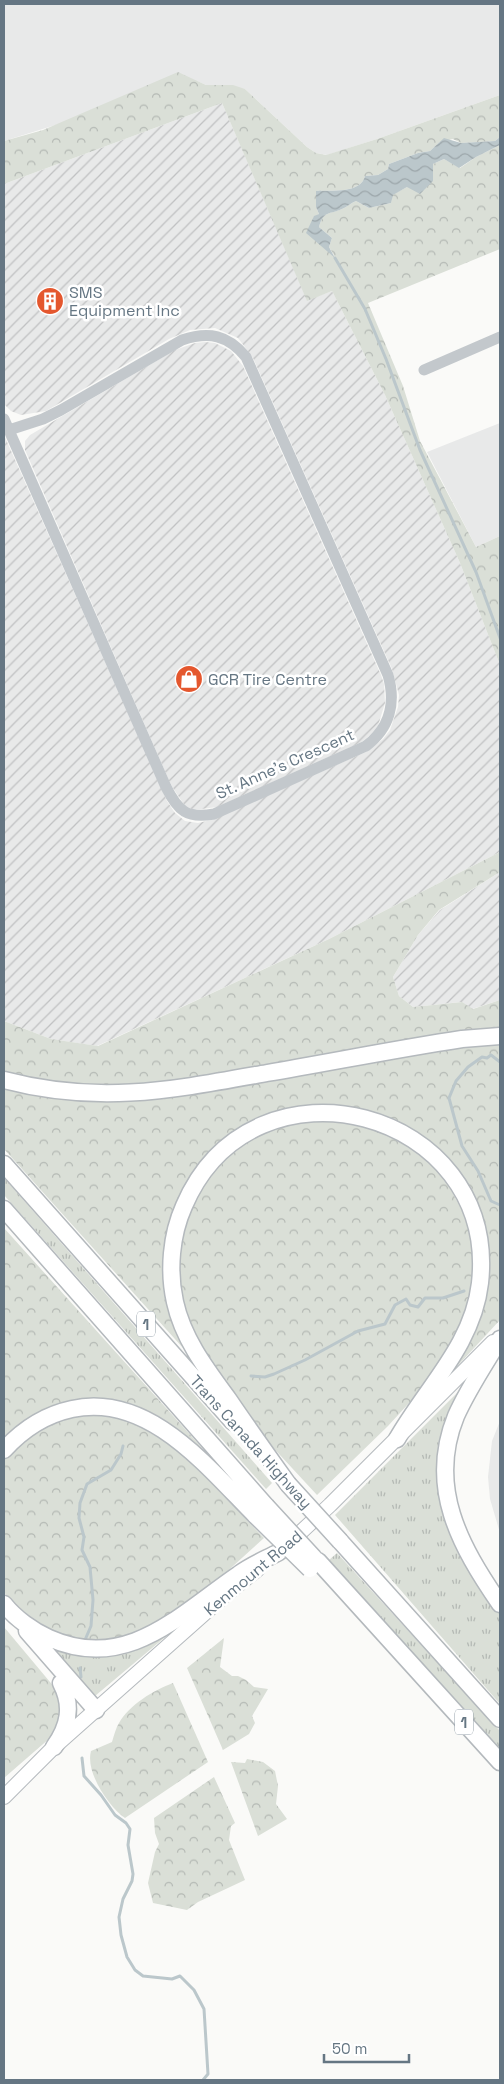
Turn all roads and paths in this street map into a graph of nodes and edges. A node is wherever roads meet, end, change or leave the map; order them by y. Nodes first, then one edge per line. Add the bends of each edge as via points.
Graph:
1 (500, 337) edge
2 (424, 370) dead end
3 (4, 419) edge
4 (9, 430) junction
5 (500, 1036) edge
6 (4, 1080) edge
7 (4, 1164) edge
8 (4, 1209) edge
9 (500, 1334) edge
10 (500, 1339) edge
11 (397, 1438) junction
12 (4, 1450) edge
13 (288, 1484) junction
14 (261, 1511) junction
15 (279, 1552) junction
16 (500, 1604) edge
17 (5, 1610) edge
18 (61, 1683) junction
19 (93, 1713) junction
20 (500, 1718) edge
21 (54, 1747) junction
22 (500, 1762) edge
23 (19, 1783) junction
24 (4, 1797) edge
25 (4, 1802) edge

1 - 2 street
3 - 4 street, St. Anne's Crescent
4 - 4 street, St. Anne's Crescent via 61,410 182,340 195,336 218,336 239,348 246,357 388,675 391,710 382,732 366,746 214,814 193,816 184,812 166,787
5 - 6 highway via 444,1042 130,1094 68,1093
7 - 13 highway, Trans Canada Highway / 1
8 - 14 highway, Trans Canada Highway / 1
9 - 11 main road, Kenmount Road
10 - 16 highway via 454,1421 445,1475 448,1501 458,1534 476,1569
11 - 13 highway via 448,1364 476,1305 481,1252 478,1231 466,1199 458,1184 432,1154 381,1123 343,1113 327,1113 293,1116 257,1127 211,1162 188,1195 176,1230 172,1285 181,1321 198,1356
11 - 15 main road, Kenmount Road
12 - 14 highway via 28,1428 55,1414 84,1407 122,1410 148,1421 176,1440
13 - 20 highway, Trans Canada Highway / 1, bridge
14 - 22 highway, Trans Canada Highway / 1, bridge
15 - 17 highway via 241,1572 170,1625 119,1647 93,1649 59,1642
15 - 19 main road, Kenmount Road
17 - 18 highway
17 - 19 highway
18 - 19 highway
18 - 21 highway via 68,1701 68,1717
19 - 21 main road, Kenmount Road
21 - 23 main road, Kenmount Road
23 - 24 main road, Kenmount Road
23 - 25 main road, Kenmount Road

